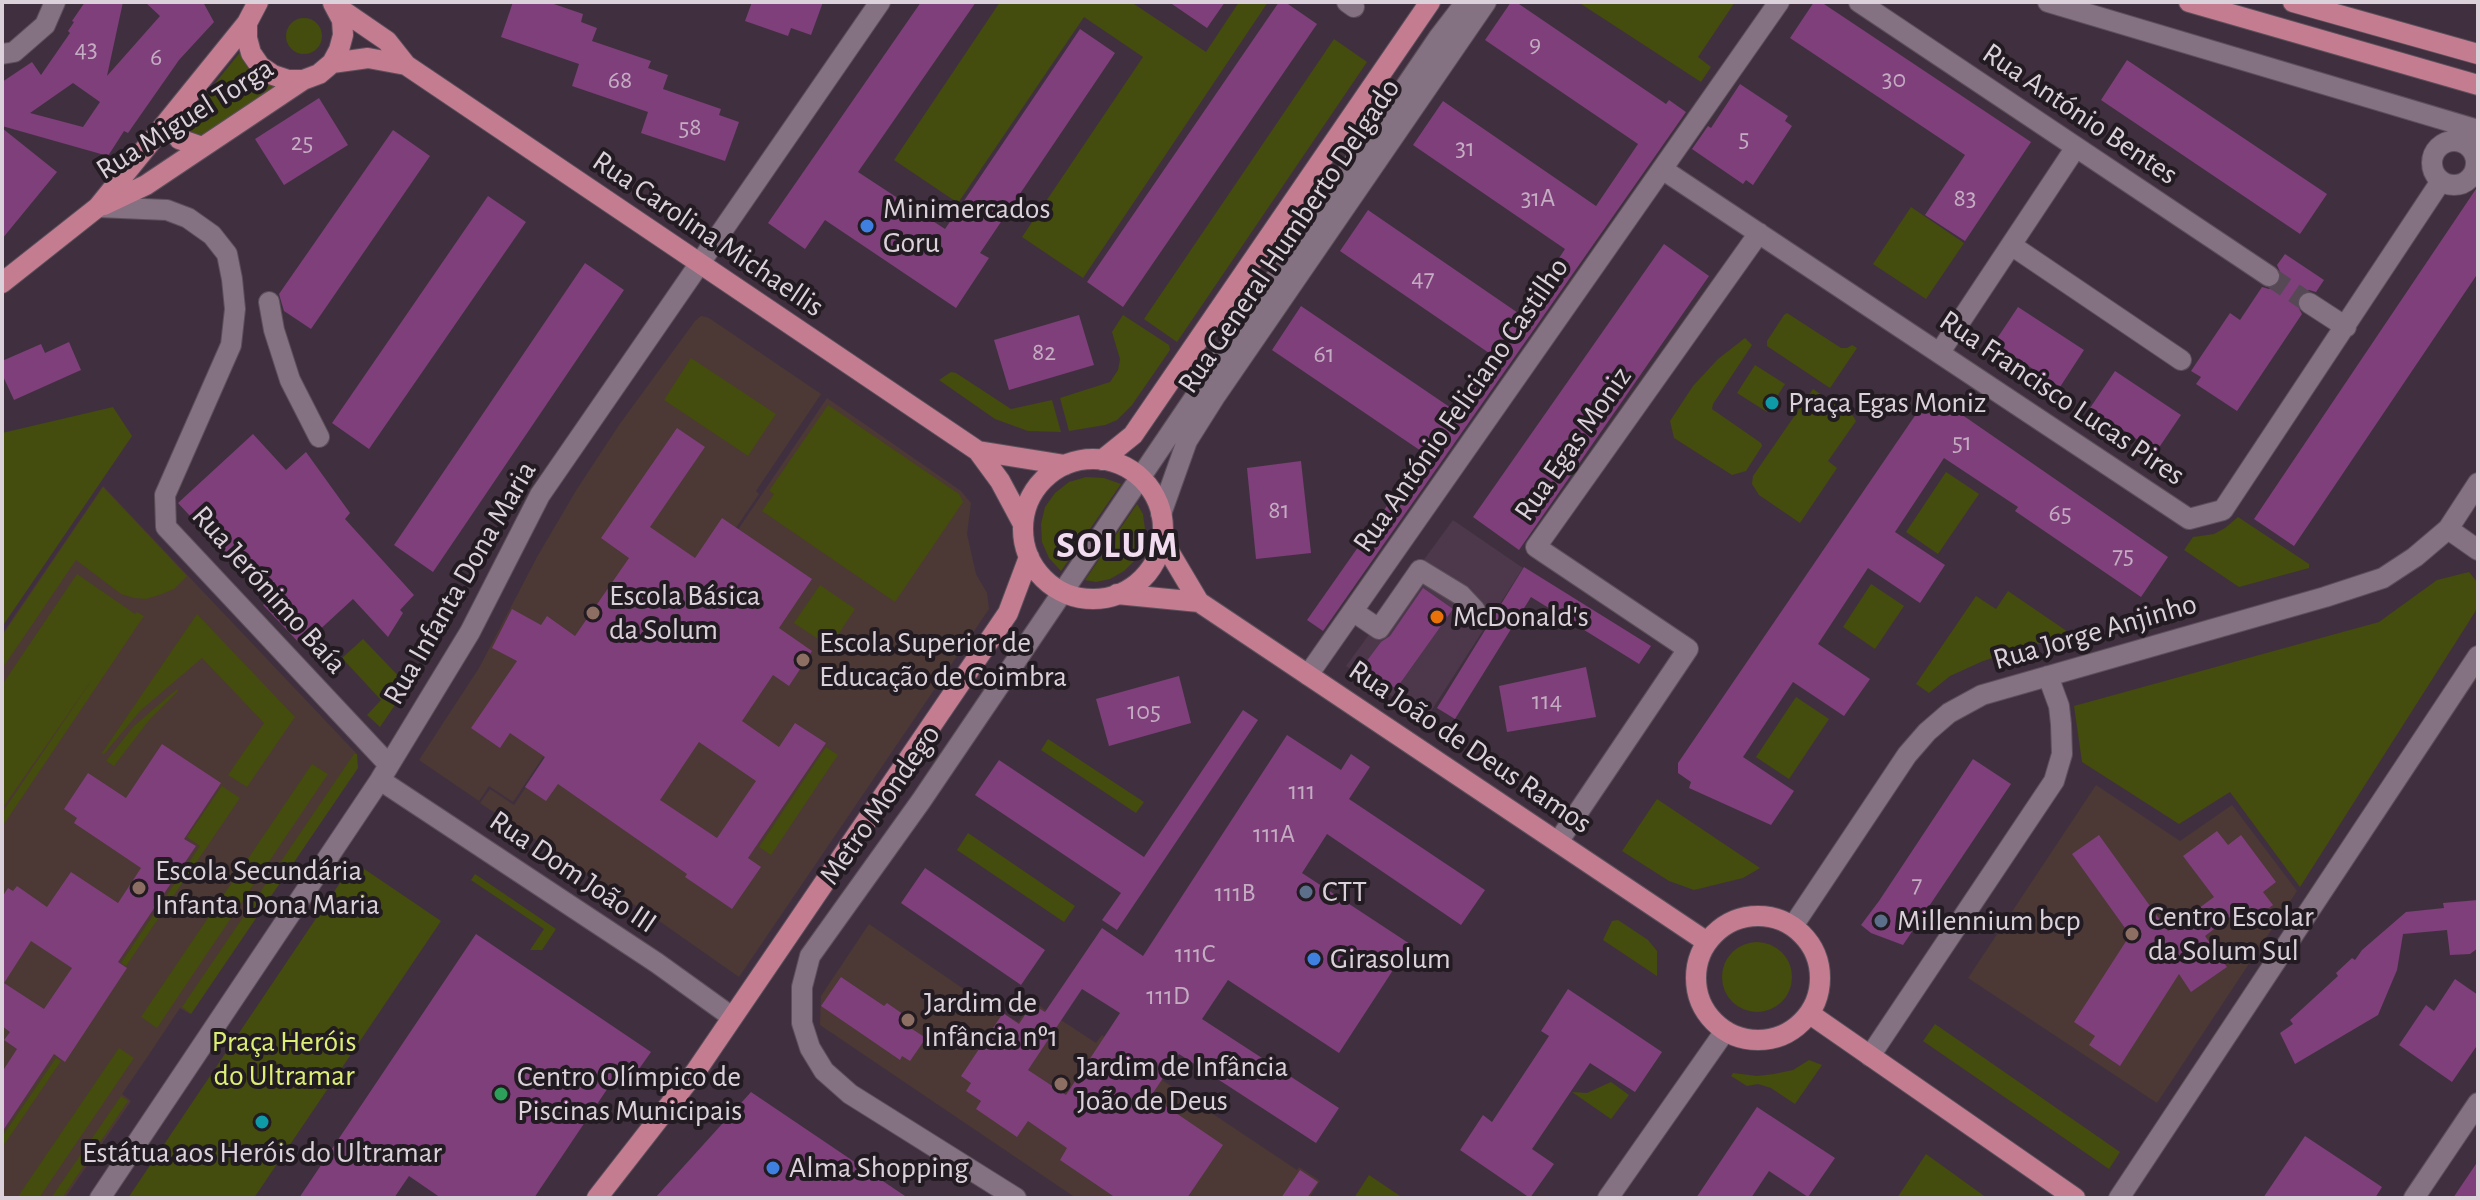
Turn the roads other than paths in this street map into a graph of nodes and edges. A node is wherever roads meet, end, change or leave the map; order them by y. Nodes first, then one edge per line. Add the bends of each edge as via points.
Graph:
1 (55, 2) edge
2 (880, 2) edge
3 (1430, 2) edge
4 (1466, 2) edge
5 (1486, 2) edge
6 (1779, 2) edge
7 (1859, 2) edge
8 (2048, 2) edge
9 (2189, 2) edge
10 (2293, 2) edge
11 (334, 4) edge
12 (254, 8) edge
13 (2, 54) edge
14 (2478, 54) edge
15 (332, 63) junction
16 (406, 65) junction
17 (303, 80) junction
18 (2478, 85) edge
19 (172, 118) junction
20 (2478, 130) edge
21 (202, 147) junction
22 (2076, 147) junction
23 (1662, 169) junction
24 (2441, 181) dead end
25 (98, 207) junction
26 (1759, 233) junction
27 (2011, 245) junction
28 (701, 265) junction
29 (2269, 276) tunnel mouth
30 (2, 283) edge
31 (269, 302) dead end
32 (2309, 303) tunnel mouth
33 (2346, 327) junction
34 (1940, 352) junction
35 (2181, 360) dead end
36 (319, 437) dead end
37 (978, 451) junction
38 (1102, 460) junction
39 (1065, 465) junction
40 (1140, 477) junction
41 (2478, 483) edge
42 (1161, 514) junction
43 (1023, 524) junction
44 (2448, 529) junction
45 (1161, 538) junction
46 (2478, 550) edge
47 (1029, 557) junction
48 (1062, 591) junction
49 (1117, 594) junction
50 (1199, 602) junction
51 (1475, 610) dead end
52 (1354, 612) junction
53 (2478, 656) edge
54 (1308, 675) junction
55 (2048, 676) junction
56 (385, 772) junction
57 (1558, 842) junction
58 (1793, 926) junction
59 (1707, 942) junction
60 (1810, 1014) junction
61 (732, 1017) junction
62 (1725, 1031) junction
63 (1870, 1056) junction
64 (2478, 1103) edge
65 (100, 1198) edge
66 (597, 1198) edge
67 (1016, 1198) edge
68 (1608, 1198) edge
69 (2075, 1198) edge
70 (2119, 1198) edge
71 (2414, 1198) edge

1 - 13 street via 45,25 14,52
2 - 28 street, Rua Infanta Dona Maria
3 - 38 main road, Rua General Humberto Delgado via 1133,435
4 - 40 street, Metro Mondego
5 - 42 street, Rua General Humberto Delgado via 1216,395 1187,441
6 - 23 street
7 - 22 street, Rua António Bentes
8 - 20 street
9 - 18 main road
10 - 14 main road
11 - 15 main road via 343,35
11 - 16 main road, Rua Carolina Michaellis via 387,41
12 - 17 main road via 247,38 251,53 273,75
12 - 19 main road, Rua Miguel Torga
15 - 16 main road, Rua Carolina Michaellis via 368,58
15 - 17 main road, Rua Miguel Torga
16 - 28 main road, Rua Carolina Michaellis
17 - 21 main road, Rua Miguel Torga
19 - 21 main road via 179,139
19 - 25 main road, Rua Miguel Torga
21 - 25 main road, Rua Miguel Torga via 146,185
22 - 27 street
22 - 29 street, Rua António Bentes
23 - 26 street, Rua Francisco Lucas Pires
23 - 52 street, Rua António Feliciano Castilho
24 - 33 street, Rua Francisco Lucas Pires
25 - 30 main road, Rua Miguel Torga
25 - 56 street, Rua Jerónimo Baía via 167,210 212,235 227,254 235,309 231,345 165,495 166,527 293,663
26 - 34 street, Rua Francisco Lucas Pires
26 - 57 street, Rua Egas Moniz via 1536,547 1688,649
27 - 34 street
27 - 35 street
28 - 37 main road, Rua Carolina Michaellis
28 - 56 street, Rua Infanta Dona Maria via 540,495 470,632
31 - 36 street via 290,380
32 - 33 street
33 - 34 street, Rua Francisco Lucas Pires via 2223,510 2189,519
37 - 39 main road, Rua Carolina Michaellis
37 - 43 main road, Rua Carolina Michaellis
38 - 39 main road
38 - 40 main road
39 - 43 main road via 1035,488
40 - 42 main road
40 - 48 street, Metro Mondego
41 - 44 street, Rua Jorge Anjinho
42 - 45 main road
43 - 47 main road
44 - 46 street
44 - 55 street, Rua Jorge Anjinho via 2383,578
45 - 49 main road via 1150,570
45 - 50 main road, Rua João de Deus Ramos
47 - 48 main road via 1037,571
47 - 61 main road via 1008,613
48 - 49 main road, Rua João de Deus Ramos via 1084,598
48 - 67 street, Metro Mondego via 810,956 802,987 802,1023 824,1071 850,1094
49 - 50 main road, Rua João de Deus Ramos
50 - 54 main road, Rua João de Deus Ramos
51 - 52 street via 1420,570 1379,629
52 - 54 street, Rua António Feliciano Castilho
53 - 70 street
54 - 57 main road, Rua João de Deus Ramos
55 - 58 street, Rua Jorge Anjinho via 1982,695 1927,732
55 - 63 street via 2061,724 2062,754 2054,781
56 - 61 street, Rua Dom João III
56 - 65 street, Rua Infanta Dona Maria
57 - 59 main road, Rua João de Deus Ramos
58 - 59 main road via 1759,916 1740,918
58 - 60 main road via 1817,957 1820,986
59 - 62 main road via 1695,980 1699,1000
60 - 62 main road via 1780,1037 1761,1041
60 - 63 main road
61 - 66 main road
62 - 68 street
63 - 69 main road
64 - 71 street

